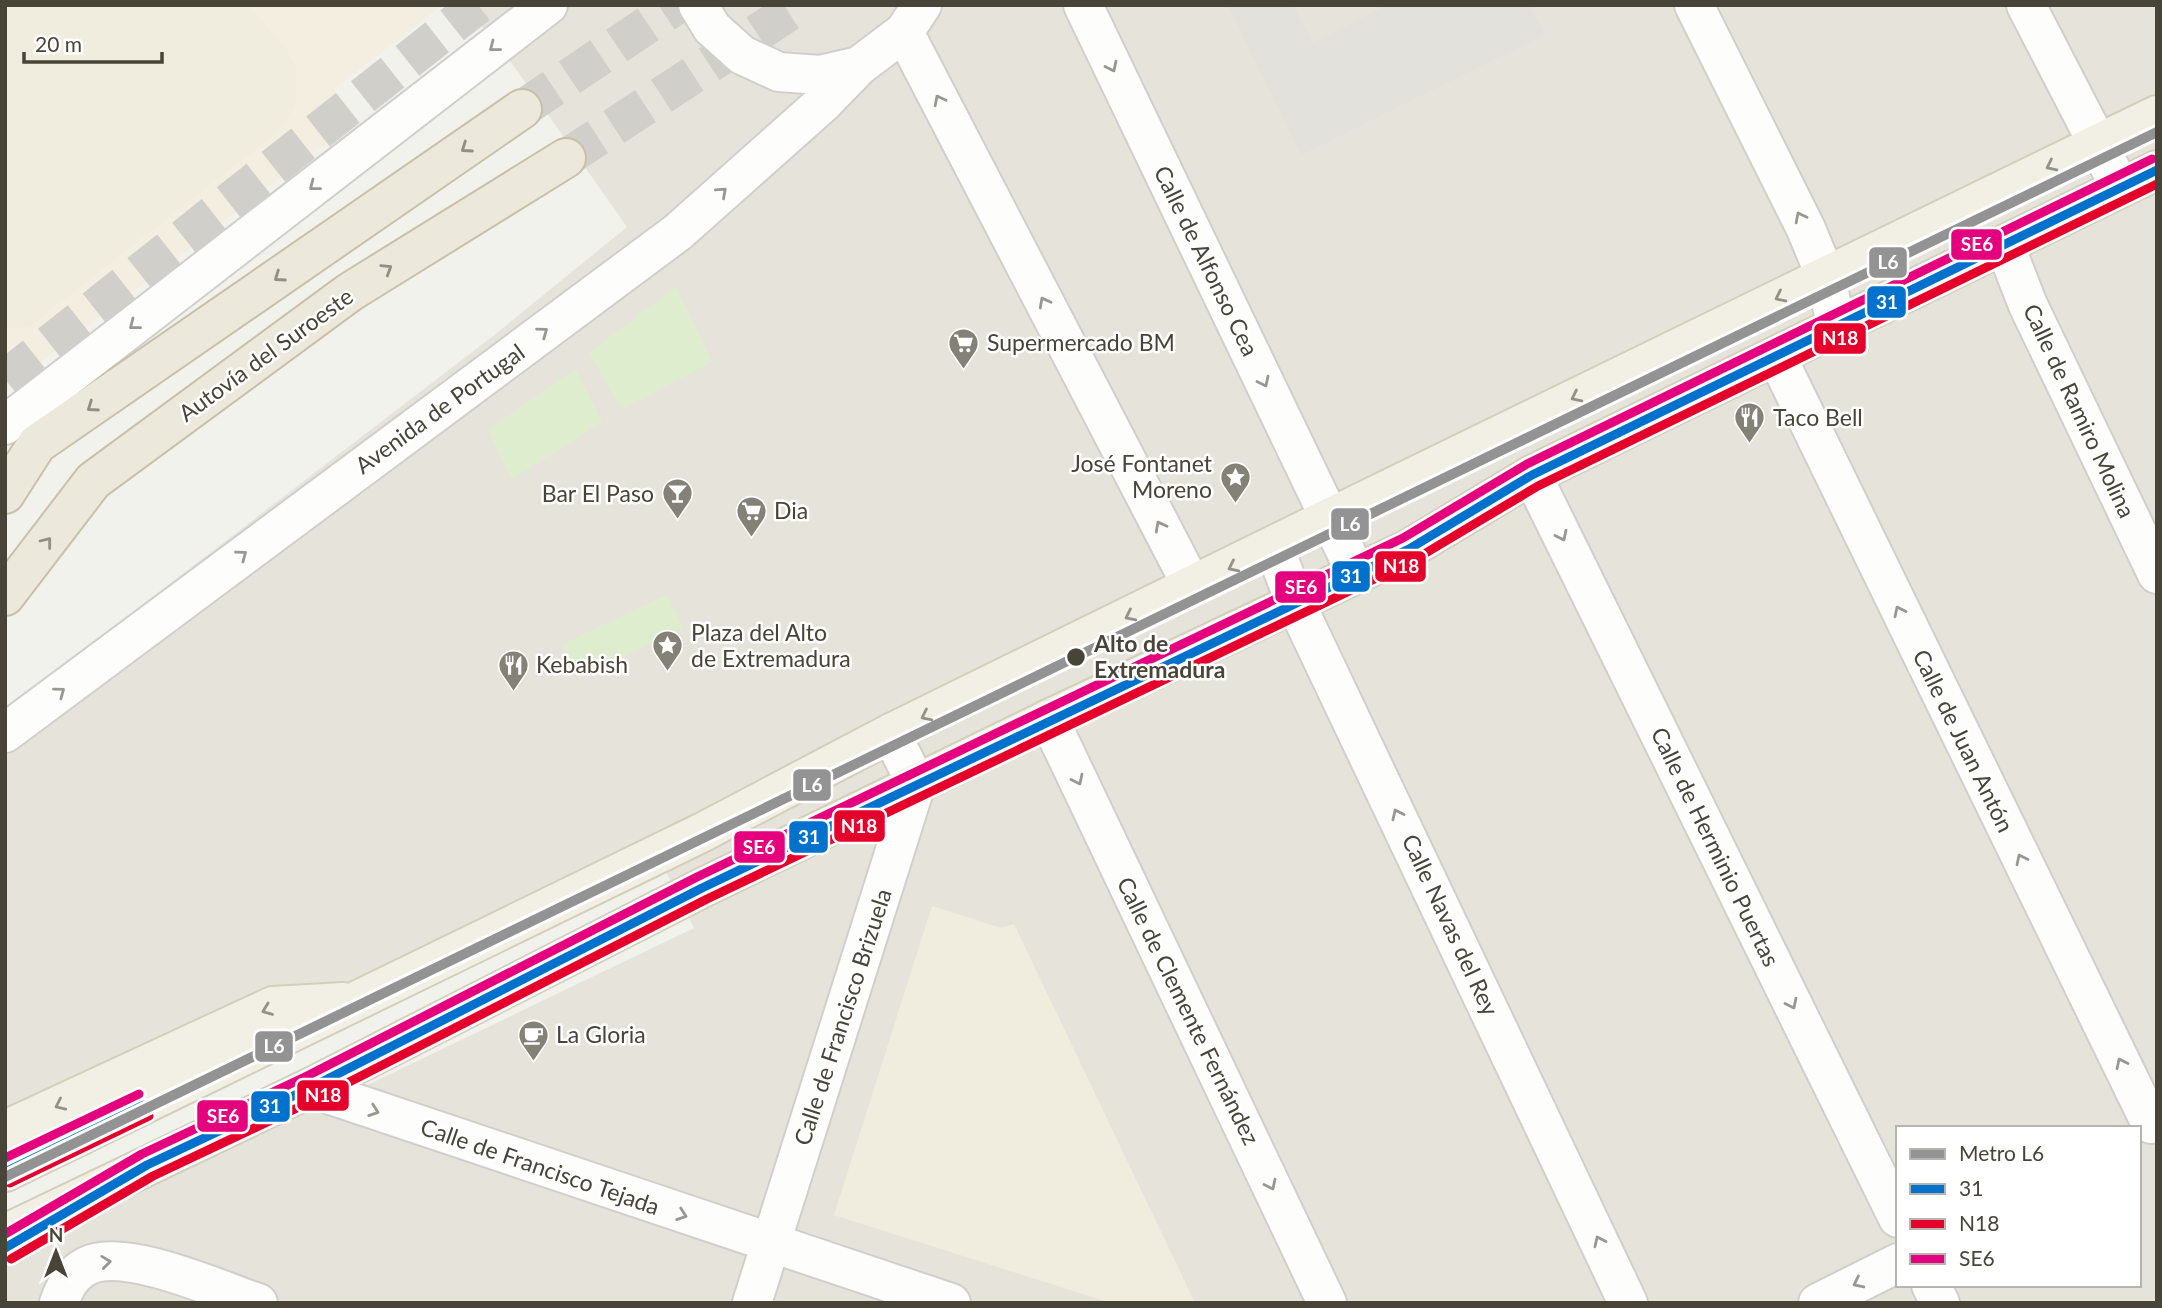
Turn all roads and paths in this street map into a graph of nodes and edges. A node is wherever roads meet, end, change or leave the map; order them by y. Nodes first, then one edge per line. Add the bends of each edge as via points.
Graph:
1 (548, 5) edge
2 (698, 5) edge
3 (1083, 5) edge
4 (1694, 5) edge
5 (2026, 5) edge
6 (913, 19) edge
7 (859, 66) junction
8 (522, 109) tunnel mouth
9 (2157, 115) edge
10 (2097, 144) junction
11 (566, 158) tunnel mouth
12 (2157, 170) edge
13 (2120, 187) junction
14 (2005, 246) junction
15 (1825, 275) junction
16 (1837, 328) junction
17 (1777, 357) junction
18 (5, 425) edge
19 (1532, 475) junction
20 (5, 494) edge
21 (1329, 518) junction
22 (1273, 547) junction
23 (1356, 573) junction
24 (2157, 574) edge
25 (1192, 586) junction
26 (5, 596) edge
27 (1294, 602) junction
28 (1049, 719) junction
29 (5, 733) edge
30 (891, 733) junction
31 (916, 784) junction
32 (359, 1001) junction
33 (310, 1088) junction
34 (2149, 1126) edge
35 (5, 1130) edge
36 (147, 1165) junction
37 (5, 1172) edge
38 (1896, 1214) edge
39 (5, 1234) edge
40 (771, 1244) junction
41 (5, 1248) edge
42 (1896, 1264) edge
43 (1932, 1287) edge
44 (59, 1303) edge
45 (258, 1303) edge
46 (752, 1303) edge
47 (951, 1303) edge
48 (1327, 1303) edge
49 (1628, 1303) edge
50 (1818, 1303) edge
51 (1940, 1303) edge

1 -> 18 street
2 - 7 street, Avenida de Portugal via 712,29 742,55 779,72 820,75
3 -> 21 street, Calle de Alfonso Cea
15 -> 4 street
5 - 10 street
6 - 7 street, Avenida de Portugal
25 -> 6 street
29 -> 7 street, Avenida de Portugal via 678,232
8 -> 20 highway via 37,444
9 - 10 main road
10 - 13 street
10 -> 15 main road
26 -> 11 highway, Autovía del Suroeste via 93,481 351,292
12 - 13 main road
13 - 14 main road
14 - 16 main road
14 - 24 street, Calle de Ramiro Molina via 2028,305
15 - 16 street
15 -> 21 main road
16 - 17 main road
17 - 19 main road
34 -> 17 street, Calle de Juan Antón
19 - 23 main road via 1409,549
19 -> 38 street, Calle de Herminio Puertas
21 - 22 main road
21 - 23 street, Calle de Alfonso Cea
22 -> 25 main road
22 - 27 street, Calle Navas del Rey
23 - 27 main road
25 -> 30 main road
27 - 28 main road
49 -> 27 street, Calle Navas del Rey
28 - 31 main road
28 -> 48 street, Calle de Clemente Fernández
30 - 31 street
30 - 32 main road via 703,832
31 - 33 main road
31 - 40 street, Calle de Francisco Brizuela
32 -> 35 main road via 273,1006
32 - 37 main road
33 - 36 main road
33 -> 40 street, Calle de Francisco Tejada
36 - 39 main road
36 - 41 main road
40 - 46 street, Calle de Francisco Brizuela
40 - 47 street, Calle de Francisco Tejada
42 -> 50 street
43 - 51 street
44 -> 45 street via 68,1280 88,1265 111,1261 134,1261

